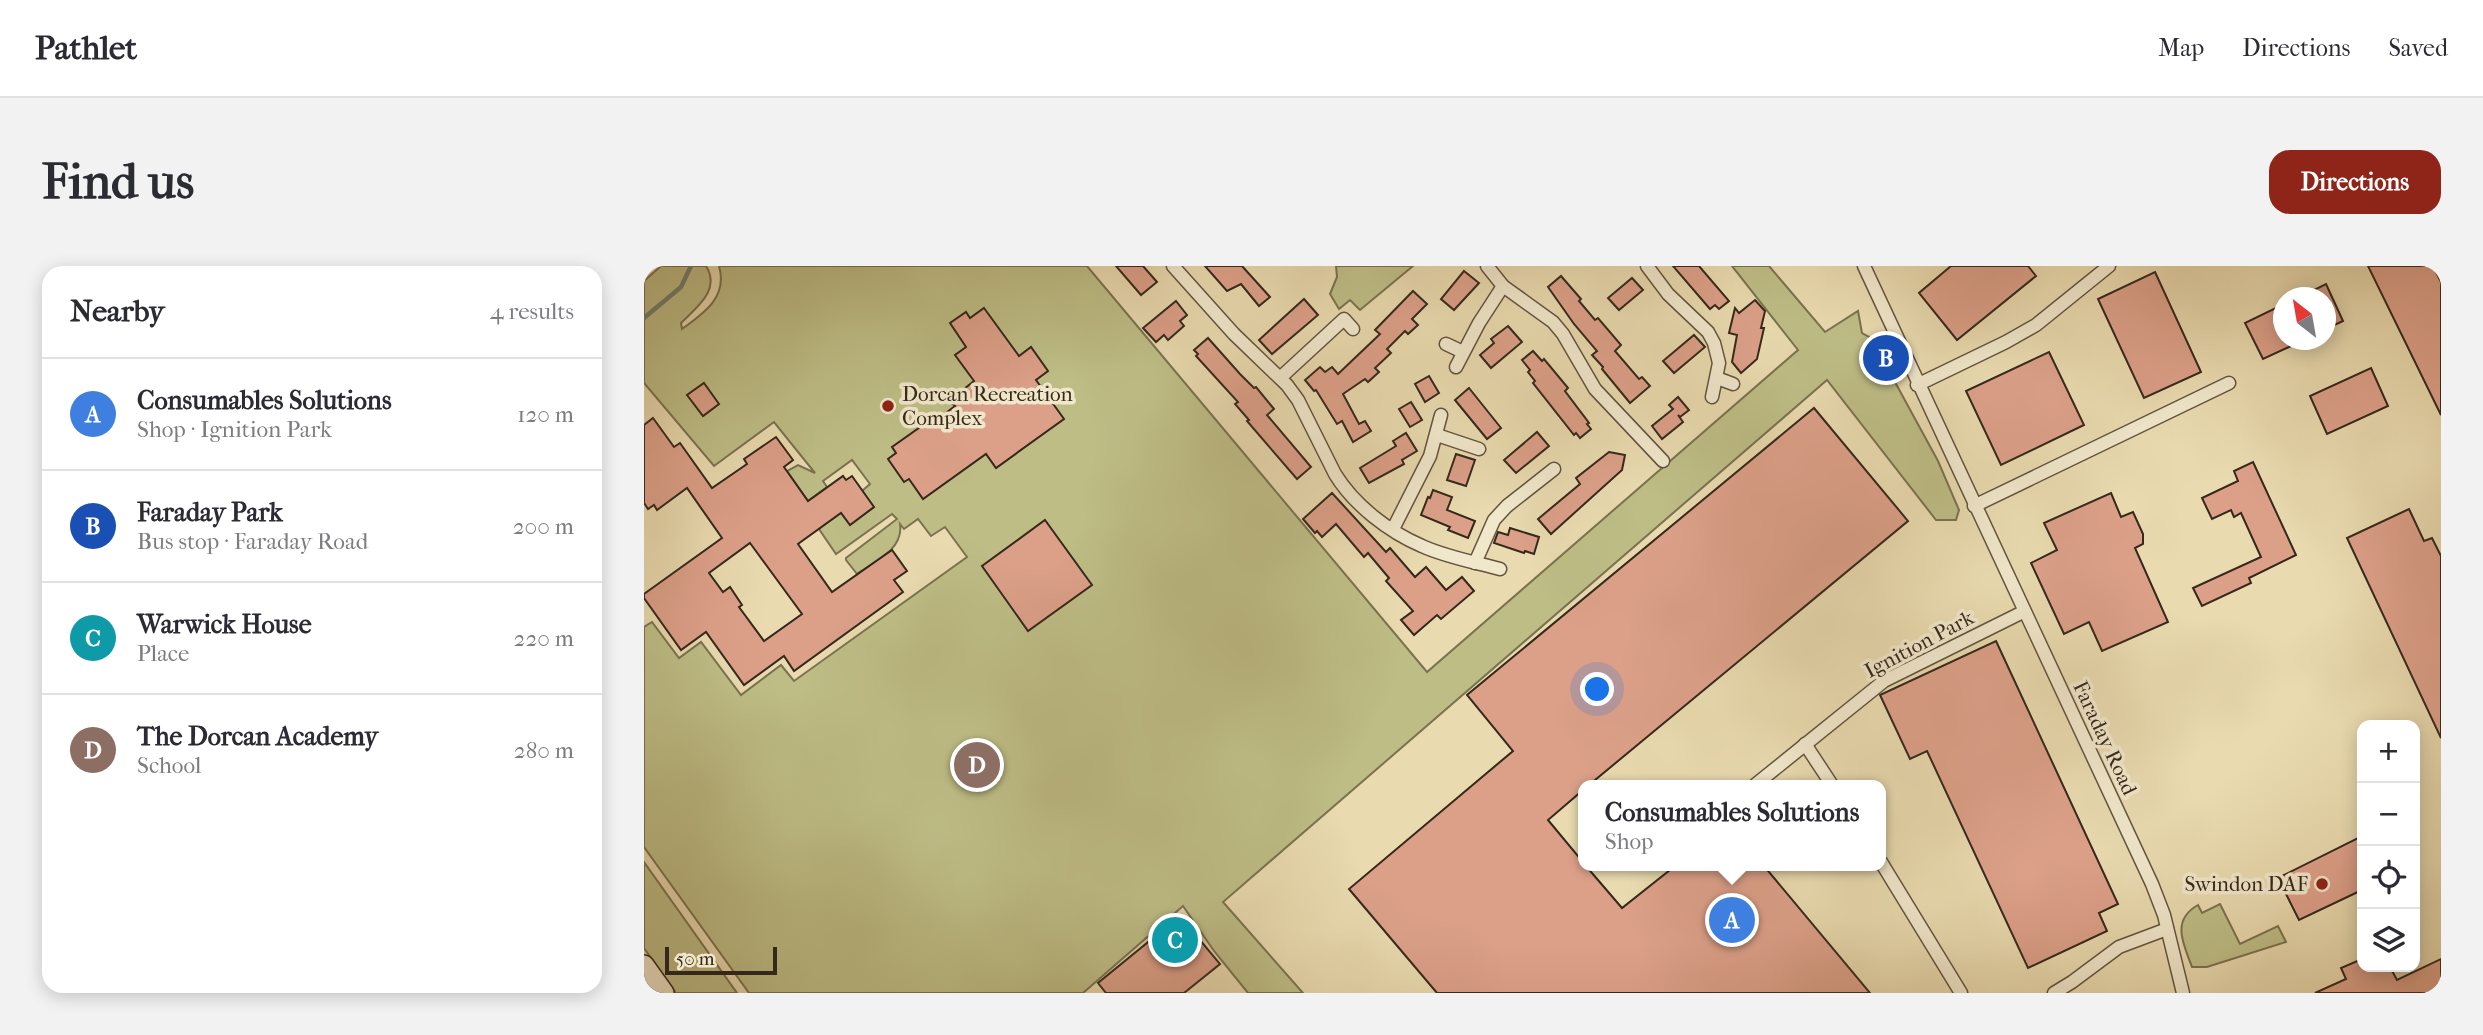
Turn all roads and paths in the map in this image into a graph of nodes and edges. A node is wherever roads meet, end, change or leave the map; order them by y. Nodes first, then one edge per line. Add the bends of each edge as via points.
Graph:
1 (1173, 266) edge
2 (1488, 266) edge
3 (1647, 266) edge
4 (1864, 266) edge
5 (2109, 266) edge
6 (1503, 286) junction
7 (1353, 329) dead end
8 (1446, 344) dead end
9 (1464, 352) junction
10 (1456, 367) dead end
11 (1280, 378) junction
12 (1717, 378) junction
13 (2228, 383) dead end
14 (1733, 384) dead end
15 (1917, 385) junction
16 (1712, 397) dead end
17 (1441, 415) dead end
18 (1437, 435) junction
19 (1479, 449) dead end
20 (1663, 461) dead end
21 (1553, 469) dead end
22 (1974, 506) junction
23 (1393, 529) junction
24 (1475, 563) junction
25 (1500, 569) dead end
26 (2023, 612) junction
27 (1805, 744) junction
28 (1761, 780) edge
29 (1829, 780) edge
30 (1886, 870) edge
31 (2167, 929) junction
32 (644, 965) edge
33 (664, 993) edge
34 (1961, 993) edge
35 (2054, 993) edge
36 (2183, 993) edge

1 - 11 street
2 - 6 street
3 - 12 street via 1668,294 1708,332 1718,352
4 - 15 street, Faraday Road
5 - 15 street via 2036,325
6 - 9 street
6 - 20 street via 1553,322 1595,389
7 - 11 street via 1344,319
8 - 9 street
9 - 10 street
11 - 23 street via 1298,400 1343,486
12 - 14 street
12 - 16 street
13 - 22 street
15 - 22 street, Faraday Road
17 - 18 street
18 - 19 street
18 - 23 street
21 - 24 street via 1494,520
22 - 26 street, Faraday Road
23 - 24 street via 1423,547
24 - 25 street
26 - 27 street, Ignition Park via 1884,681
26 - 31 street, Faraday Road via 2147,873
27 - 28 street, Ignition Park
27 - 29 street
30 - 34 street
31 - 35 street via 2119,947
31 - 36 street, Faraday Road
32 - 33 main road

